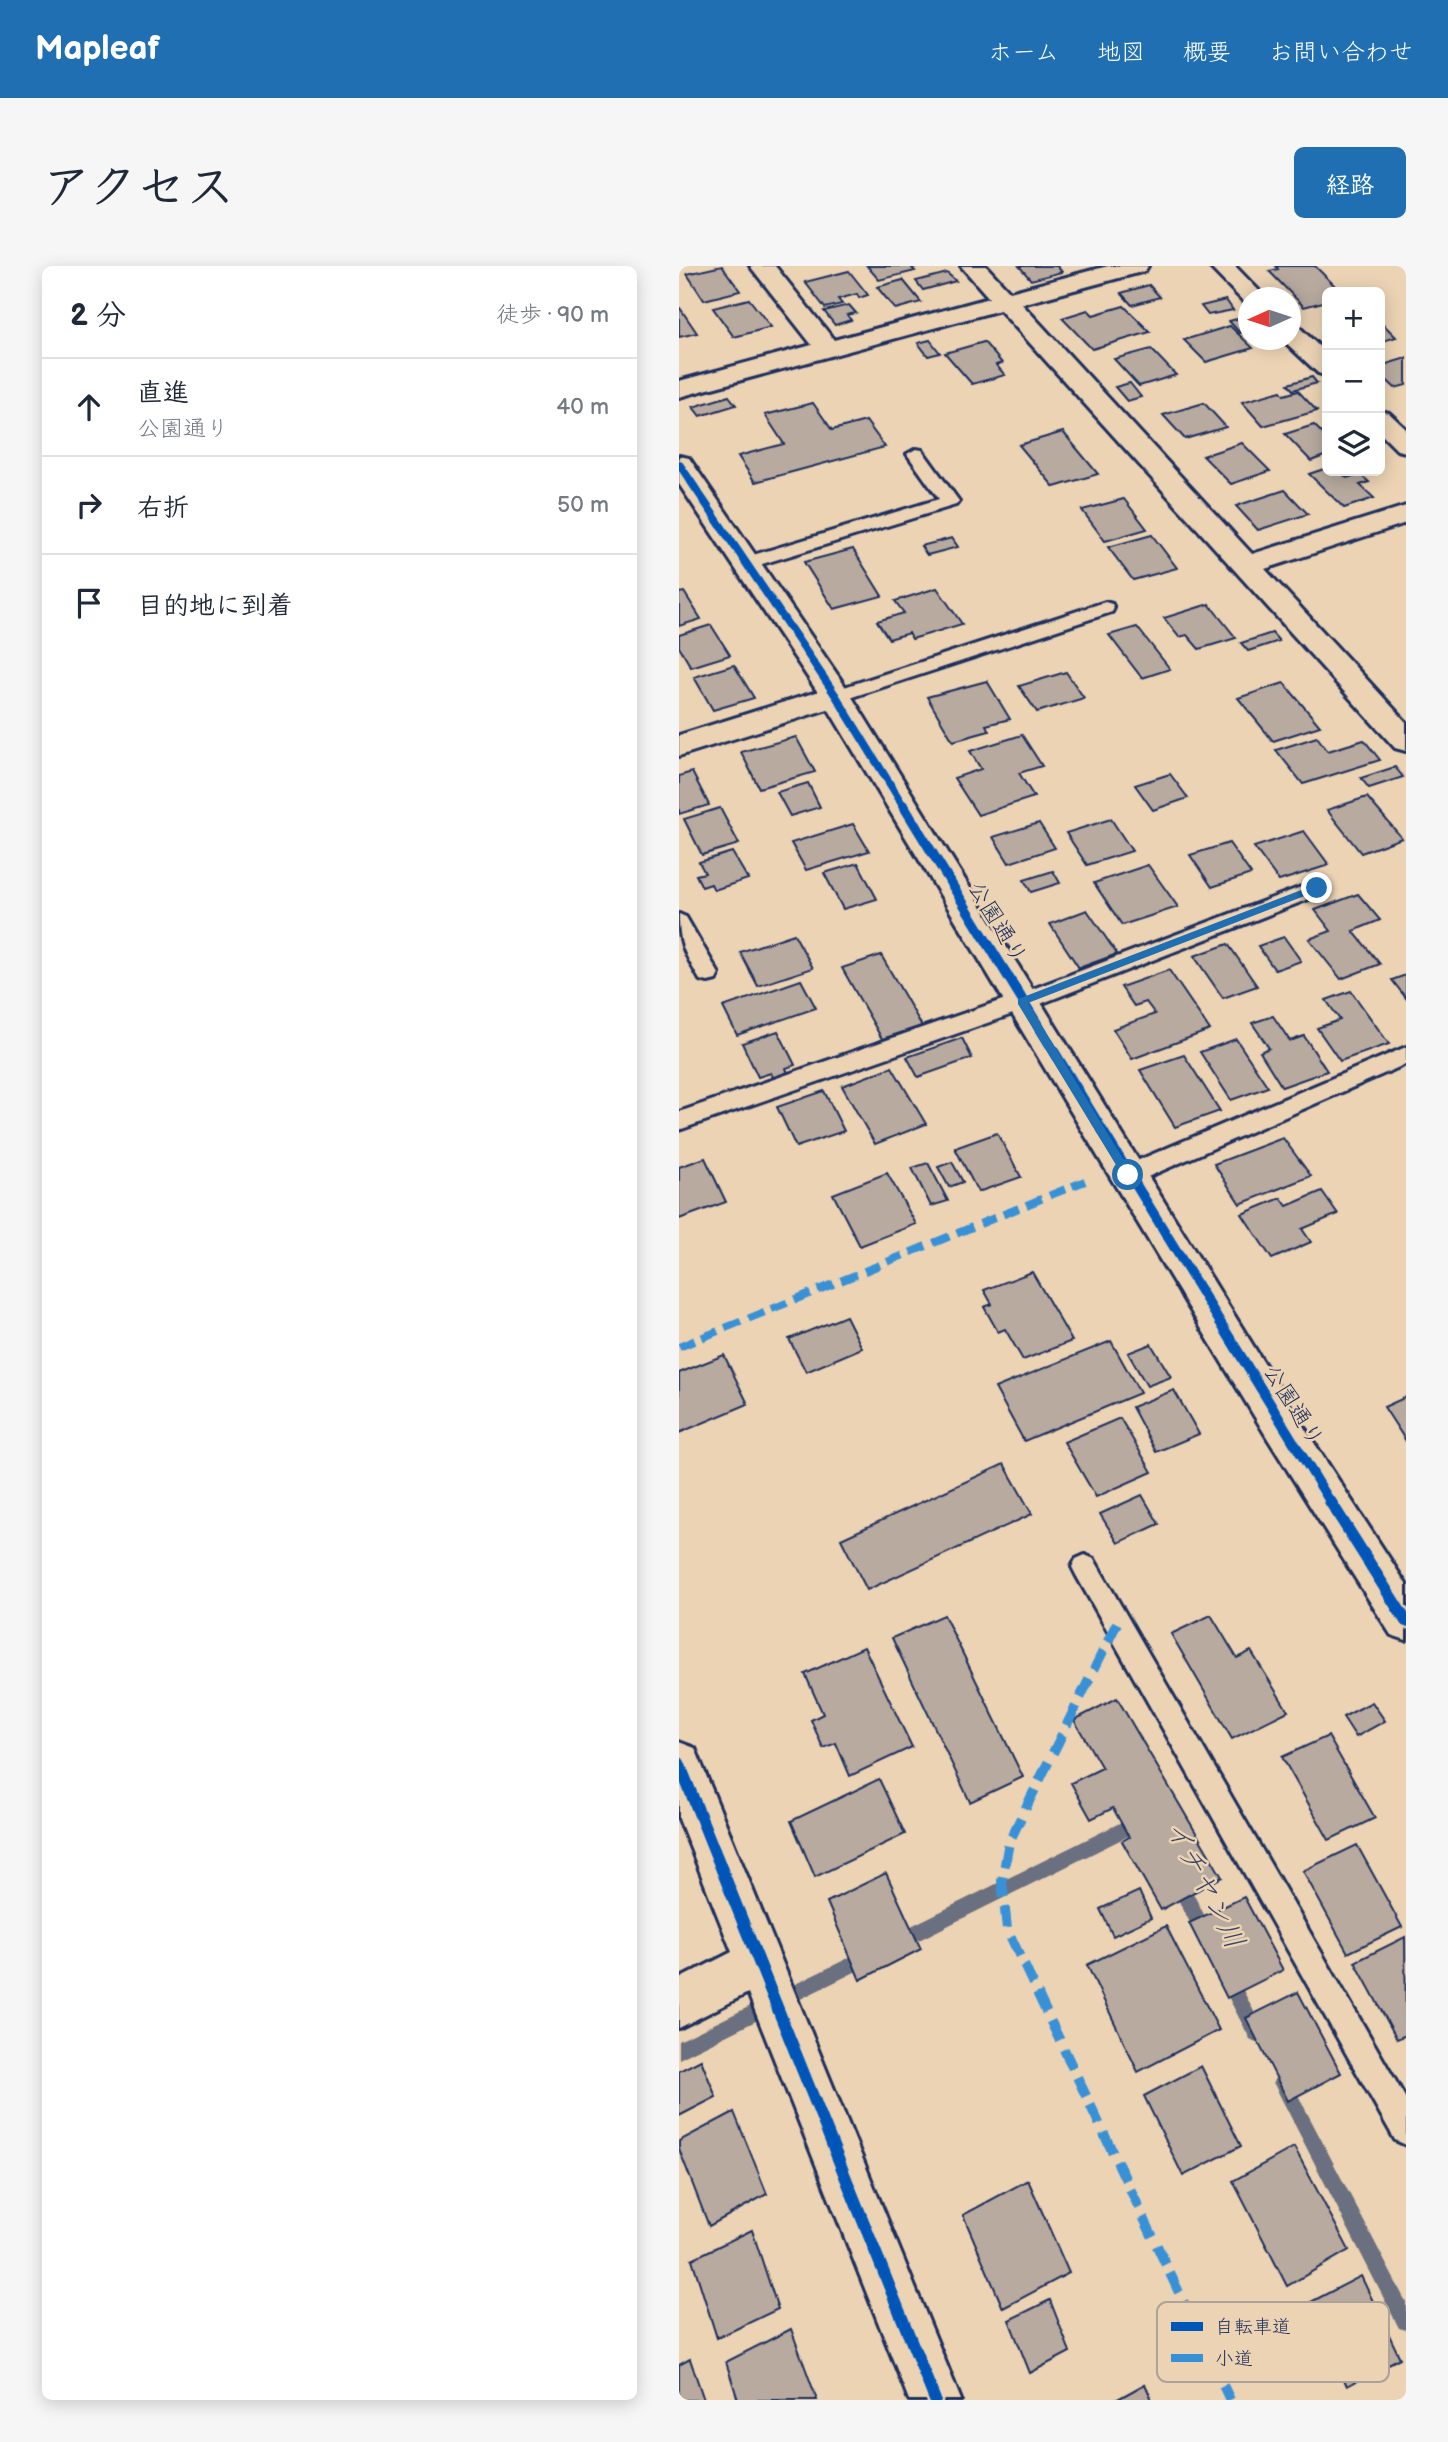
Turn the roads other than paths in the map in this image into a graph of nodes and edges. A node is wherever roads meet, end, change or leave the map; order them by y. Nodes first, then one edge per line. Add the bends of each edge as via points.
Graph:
1 (762, 266) edge
2 (973, 266) edge
3 (1136, 266) edge
4 (1221, 266) edge
5 (1243, 287) edge
6 (1006, 302) junction
7 (1301, 343) edge
8 (827, 348) junction
9 (1322, 363) edge
10 (679, 389) edge
11 (1385, 424) edge
12 (1406, 444) edge
13 (916, 454) dead end
14 (679, 464) edge
15 (1406, 514) edge
16 (746, 564) junction
17 (1248, 565) junction
18 (1105, 608) dead end
19 (836, 696) junction
20 (1406, 741) edge
21 (679, 746) edge
22 (1317, 888) dead end
23 (679, 922) edge
24 (708, 974) dead end
25 (1022, 1002) junction
26 (1406, 1055) edge
27 (679, 1121) edge
28 (1128, 1175) junction
29 (1086, 1567) dead end
30 (1406, 1621) edge
31 (679, 1763) edge
32 (760, 1962) junction
33 (679, 2004) edge
34 (1406, 2129) edge
35 (935, 2400) edge

1 - 8 street
2 - 6 street
3 - 6 street
4 - 5 street
6 - 8 street
6 - 17 street
7 - 9 street
8 - 10 street
11 - 12 street
13 - 16 lane via 950,501
14 - 16 street, 公園通り
15 - 17 street
16 - 19 street, 公園通り
17 - 20 street
18 - 19 lane
19 - 21 street
19 - 25 street, 公園通り
22 - 25 lane
23 - 24 lane
25 - 27 lane
25 - 28 street, 公園通り
26 - 28 lane
28 - 30 street, 公園通り
29 - 34 lane
31 - 32 street
32 - 33 street
32 - 35 street

